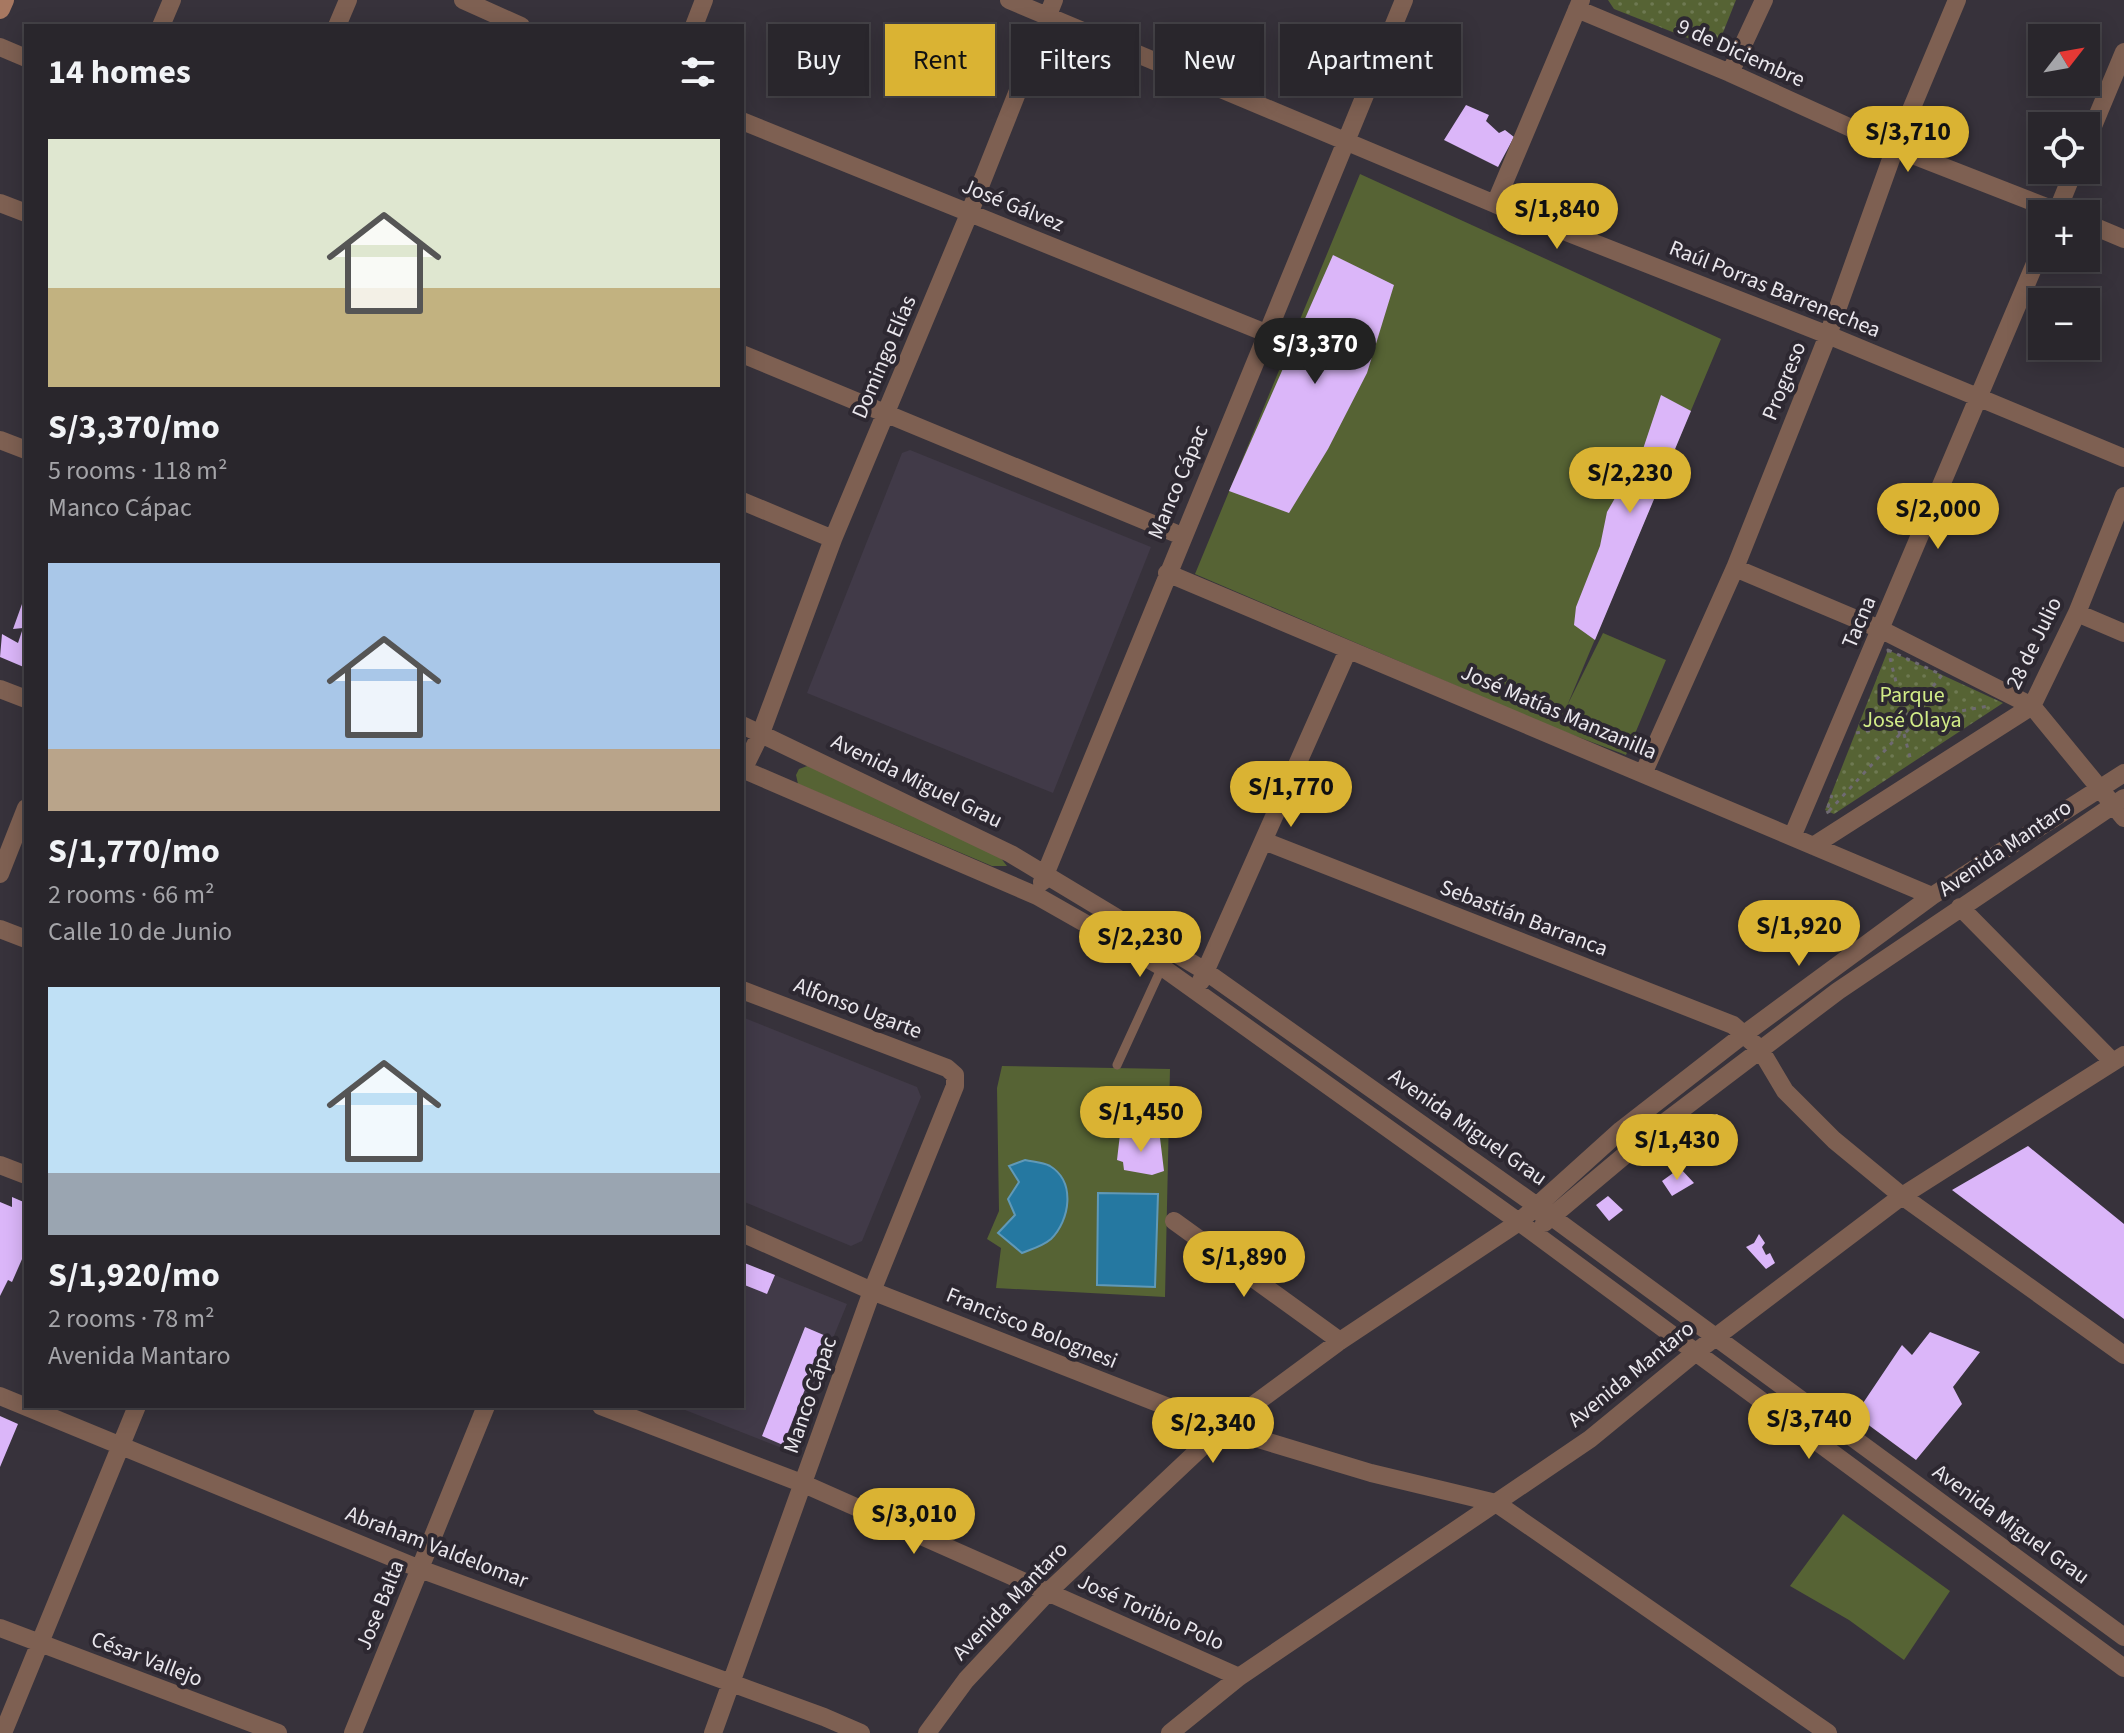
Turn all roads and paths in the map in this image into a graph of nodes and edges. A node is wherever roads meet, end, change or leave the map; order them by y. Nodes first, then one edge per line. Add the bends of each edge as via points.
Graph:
1 (4, 0) edge
2 (172, 0) edge
3 (348, 0) edge
4 (463, 0) edge
5 (704, 0) edge
6 (1009, 0) edge
7 (1404, 0) edge
8 (1764, 0) edge
9 (1957, 0) edge
10 (1579, 5) edge
11 (1050, 8) edge
12 (0, 9) edge
13 (162, 24) edge
14 (338, 24) edge
15 (517, 24) edge
16 (695, 24) edge
17 (0, 47) edge
18 (2124, 52) edge
19 (24, 57) edge
20 (1730, 73) junction
21 (2099, 112) edge
22 (744, 122) edge
23 (1347, 140) junction
24 (1895, 148) junction
25 (2028, 201) edge
26 (0, 203) edge
27 (1495, 204) junction
28 (24, 212) edge
29 (969, 214) junction
30 (2100, 229) edge
31 (2124, 239) edge
32 (2032, 272) edge
33 (1266, 333) junction
34 (1828, 335) junction
35 (744, 355) edge
36 (1979, 397) junction
37 (886, 413) junction
38 (0, 440) edge
39 (24, 449) edge
40 (2124, 458) edge
41 (2124, 496) edge
42 (744, 502) edge
43 (1182, 536) junction
44 (833, 539) junction
45 (1735, 568) junction
46 (1167, 573) junction
47 (2077, 613) junction
48 (1882, 630) junction
49 (2124, 633) edge
50 (1348, 650) junction
51 (1888, 650) junction
52 (1882, 664) dead end
53 (0, 689) edge
54 (24, 698) edge
55 (1988, 706) dead end
56 (2032, 706) junction
57 (1904, 714) junction
58 (1911, 714) junction
59 (1913, 720) junction
60 (1857, 721) dead end
61 (1896, 725) junction
62 (744, 726) edge
63 (761, 733) junction
64 (1902, 734) junction
65 (1911, 763) dead end
66 (744, 767) edge
67 (744, 772) edge
68 (2124, 773) edge
69 (1643, 774) junction
70 (1834, 787) dead end
71 (2099, 789) junction
72 (1850, 799) dead end
73 (2120, 807) edge
74 (24, 813) edge
75 (1826, 813) junction
76 (1792, 837) junction
77 (1264, 841) junction
78 (1813, 846) junction
79 (1046, 873) junction
80 (0, 874) edge
81 (1037, 896) junction
82 (1932, 896) junction
83 (1960, 907) junction
84 (0, 929) edge
85 (24, 938) edge
86 (1162, 967) junction
87 (1205, 971) junction
88 (744, 991) edge
89 (1196, 991) junction
90 (1743, 1035) junction
91 (1760, 1049) junction
92 (2119, 1058) edge
93 (1117, 1065) dead end
94 (955, 1075) joint
95 (0, 1165) edge
96 (24, 1174) edge
97 (1902, 1196) junction
98 (1545, 1212) junction
99 (1174, 1221) dead end
100 (1526, 1227) junction
101 (744, 1234) edge
102 (872, 1291) junction
103 (1715, 1337) junction
104 (1340, 1341) junction
105 (1696, 1352) junction
106 (2124, 1355) edge
107 (0, 1396) edge
108 (24, 1406) edge
109 (29, 1408) edge
110 (136, 1408) edge
111 (485, 1408) edge
112 (606, 1408) edge
113 (1222, 1428) junction
114 (120, 1446) junction
115 (804, 1484) junction
116 (1496, 1503) junction
117 (420, 1569) junction
118 (1048, 1592) junction
119 (0, 1628) edge
120 (2124, 1637) edge
121 (39, 1644) junction
122 (2124, 1668) edge
123 (1239, 1677) junction
124 (732, 1683) junction
125 (3, 1733) edge
126 (278, 1733) edge
127 (353, 1733) edge
128 (713, 1733) edge
129 (861, 1733) edge
130 (927, 1733) edge
131 (1170, 1733) edge
132 (1828, 1733) edge

1 - 12 street
2 - 13 street
3 - 14 street
4 - 15 street
5 - 16 street
6 - 11 street, Raúl Porras Barrenechea
7 - 23 street, Manco Cápac
8 - 20 street
9 - 24 street, Progreso
10 - 20 street, 9 de Diciembre
10 - 27 street
11 - 23 street, Raúl Porras Barrenechea
11 - 29 street, Domingo Elías
17 - 19 street
18 - 21 street
20 - 24 street, 9 de Diciembre
22 - 29 street, José Gálvez
23 - 27 street, Raúl Porras Barrenechea
23 - 33 street, Manco Cápac
24 - 25 street, 9 de Diciembre
24 - 34 street, Progreso
26 - 28 street
27 - 34 street, Raúl Porras Barrenechea
29 - 33 street, José Gálvez
29 - 37 street, Domingo Elías
30 - 31 street
32 - 36 street, Tacna
33 - 43 street, Manco Cápac
34 - 36 street, Raúl Porras Barrenechea
34 - 45 street, Progreso
35 - 37 street
36 - 40 street, Raúl Porras Barrenechea
36 - 48 street, Tacna
37 - 43 street
37 - 44 street, Domingo Elías
38 - 39 street
41 - 47 street, 28 de Julio
42 - 44 street
43 - 46 street, Manco Cápac
44 - 63 street, Domingo Elías
45 - 48 street
45 - 69 street, Progreso
46 - 50 street, José Matías Manzanilla
46 - 79 street, Manco Cápac
47 - 49 street
47 - 56 street, 28 de Julio
48 - 56 street
48 - 76 street, Tacna
50 - 69 street, José Matías Manzanilla
50 - 77 street
51 - 52 path
51 - 57 path
51 - 58 path via 1942,675
53 - 54 street
55 - 59 path
56 - 71 street
56 - 78 street, 28 de Julio
57 - 58 path
57 - 61 path
58 - 59 path
59 - 64 path
60 - 61 path via 1851,735
61 - 64 path
62 - 63 street, Avenida Miguel Grau
63 - 66 street
63 - 79 street, Avenida Miguel Grau
64 - 65 path
64 - 75 path
67 - 81 street
68 - 71 street
69 - 76 street, José Matías Manzanilla
70 - 75 path
71 - 73 street
71 - 82 street
72 - 75 path
73 - 83 street, Avenida Mantaro
74 - 80 street
76 - 78 street, José Matías Manzanilla
77 - 87 street
77 - 90 street, Sebastián Barranca via 1733,1025
78 - 82 street, José Matías Manzanilla
79 - 81 street, Manco Cápac
79 - 87 street, Avenida Miguel Grau
81 - 86 street
82 - 90 street
83 - 91 street, Avenida Mantaro
83 - 92 street
84 - 85 street
86 - 89 street
86 - 93 lane
87 - 89 street
87 - 98 street, Avenida Miguel Grau
88 - 94 street, Alfonso Ugarte
89 - 100 street
90 - 91 street, Sebastián Barranca
90 - 98 street via 1621,1130
91 - 97 street, Sebastián Barranca via 1785,1091
91 - 98 street, Avenida Mantaro
92 - 97 street, Avenida Mantaro
94 - 102 street, Manco Cápac
95 - 96 street
97 - 103 street, Avenida Mantaro
97 - 106 street, Sebastián Barranca
98 - 100 street, Avenida Mantaro
98 - 103 street, Avenida Miguel Grau
99 - 104 street
100 - 104 street, Avenida Mantaro
100 - 105 street
101 - 102 street, Francisco Bolognesi
102 - 113 street, Francisco Bolognesi
102 - 115 street, Manco Cápac
103 - 105 street, Avenida Mantaro
103 - 120 street, Avenida Miguel Grau
104 - 113 street, Avenida Mantaro
105 - 116 street, Avenida Mantaro via 1590,1439
105 - 122 street
107 - 108 street, Abraham Valdelomar
109 - 114 street, Abraham Valdelomar
110 - 114 street
111 - 117 street, Jose Balta
112 - 115 street, José Toribio Polo
113 - 116 street, Francisco Bolognesi via 1371,1473
113 - 118 street, Avenida Mantaro
114 - 117 street, Abraham Valdelomar
114 - 121 street
115 - 118 street, José Toribio Polo
115 - 124 street, Manco Cápac
116 - 123 street, Avenida Mantaro
116 - 132 street
117 - 124 street, Abraham Valdelomar
117 - 127 street, Jose Balta
118 - 123 street, José Toribio Polo
118 - 130 street, Avenida Mantaro via 966,1680
119 - 121 street, César Vallejo
121 - 125 street
121 - 126 street, César Vallejo
123 - 131 street, Avenida Mantaro
124 - 128 street, Manco Cápac
124 - 129 street, Abraham Valdelomar

